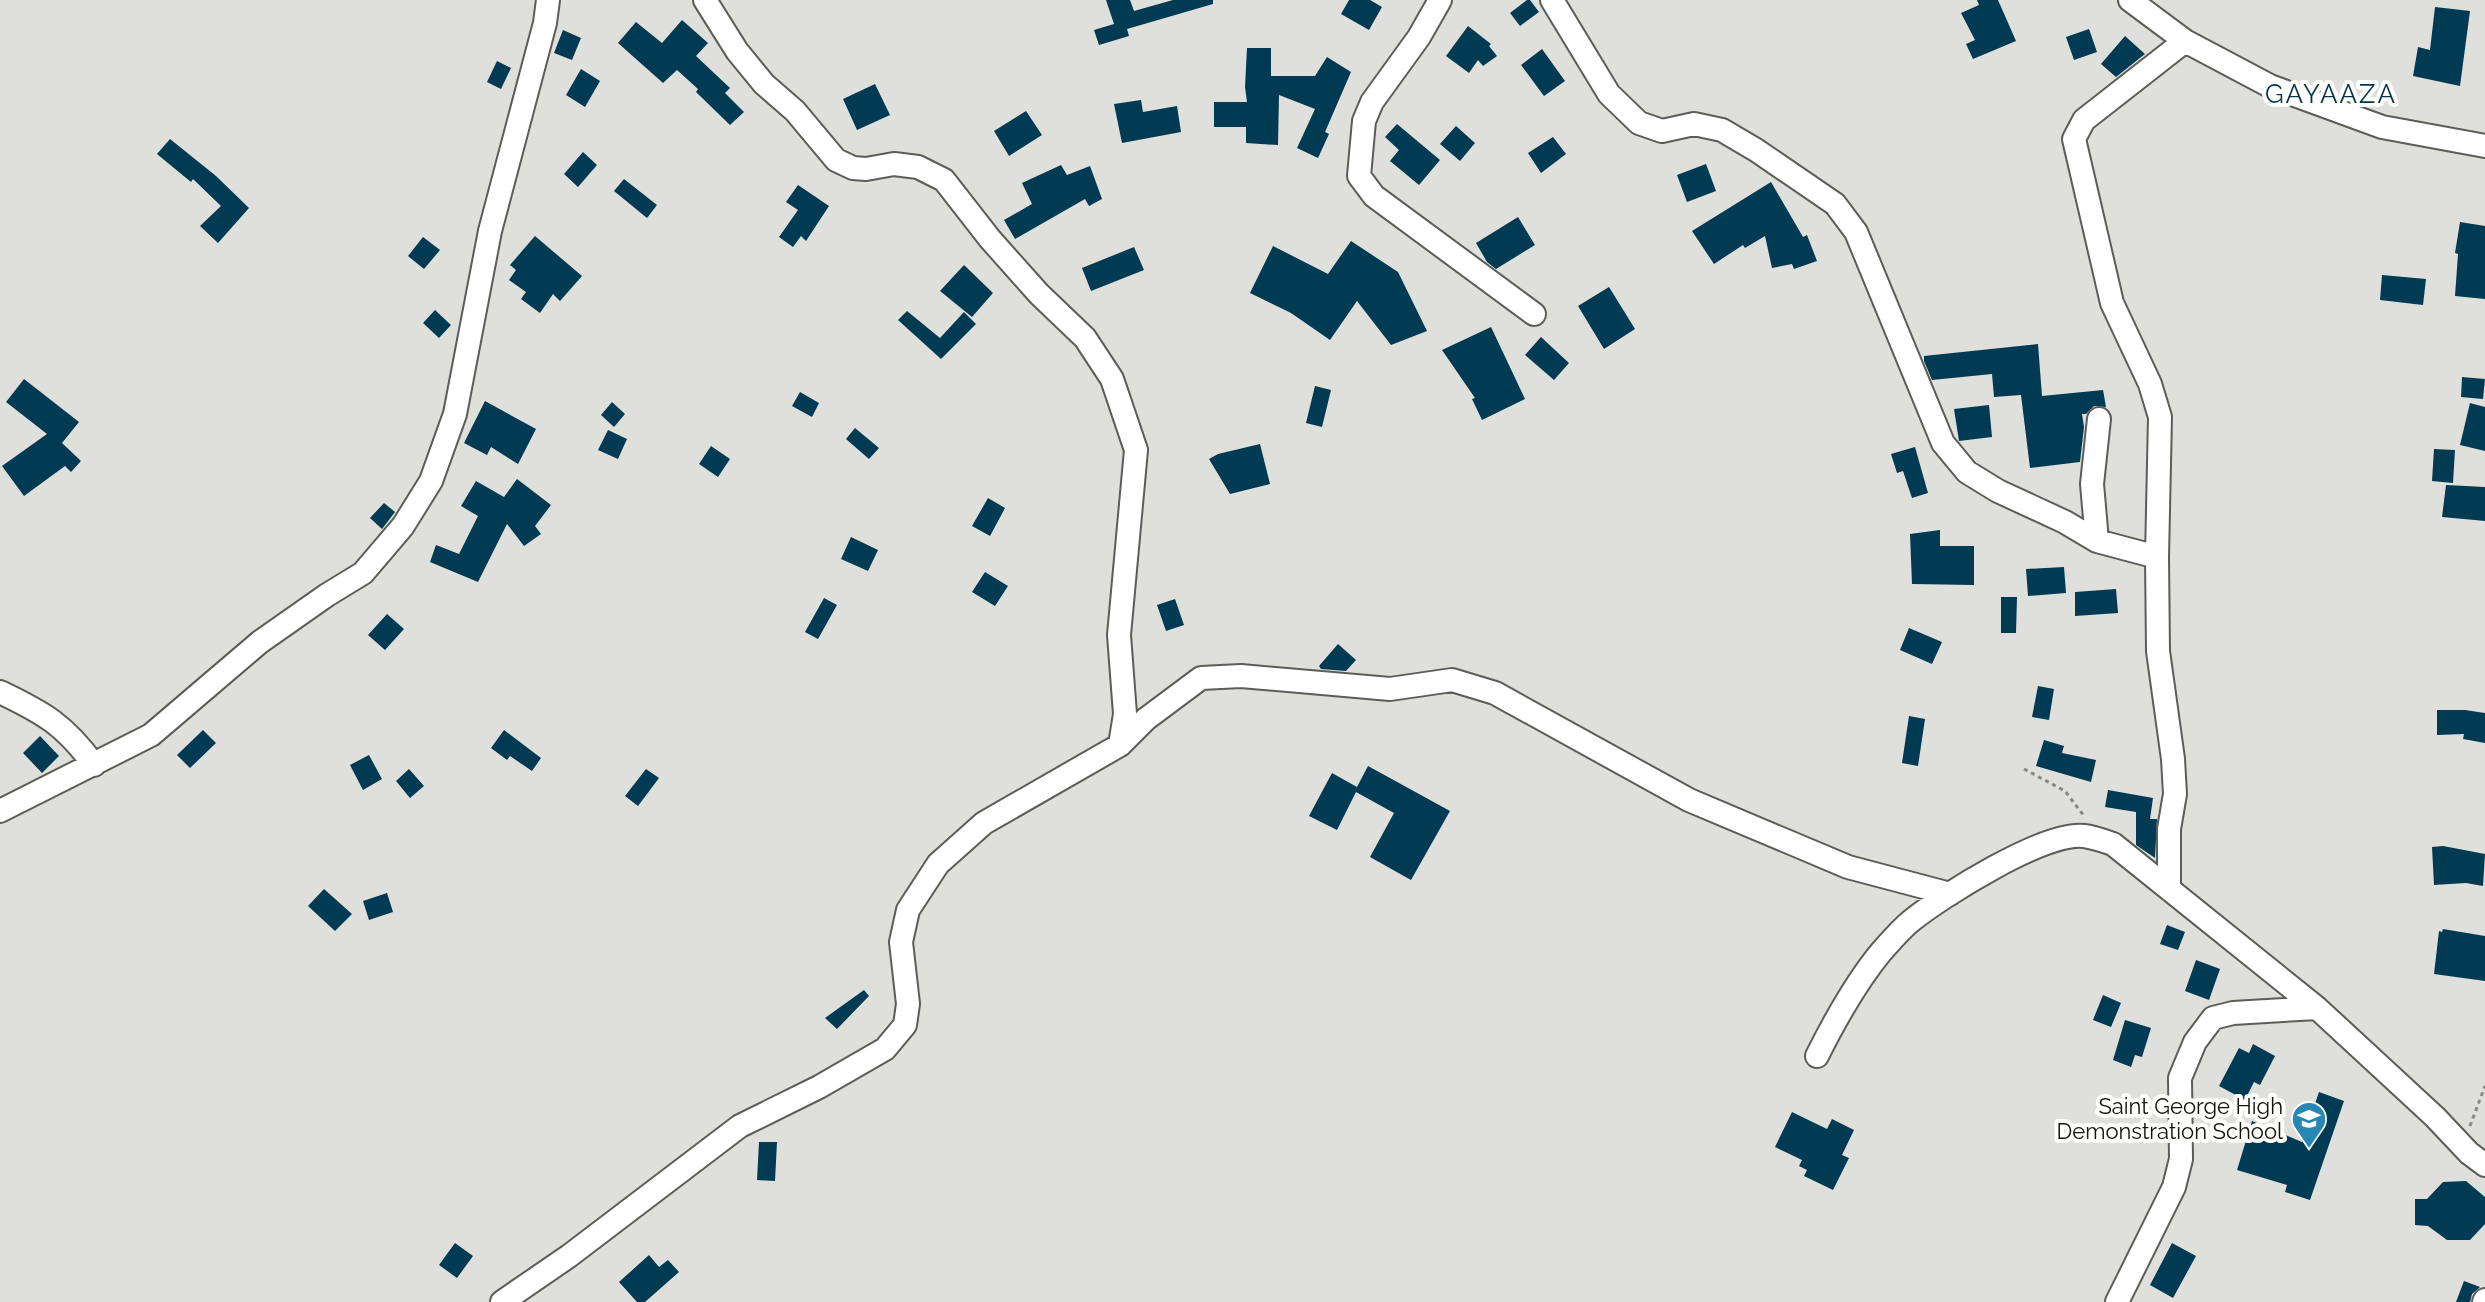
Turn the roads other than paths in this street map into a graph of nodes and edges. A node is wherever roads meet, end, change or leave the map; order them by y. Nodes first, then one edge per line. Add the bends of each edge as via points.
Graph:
1 (548, 0) edge
2 (705, 0) edge
3 (1440, 0) edge
4 (1552, 0) edge
5 (2130, 0) edge
6 (2185, 41) junction
7 (2485, 146) edge
8 (1534, 314) dead end
9 (2099, 419) dead end
10 (2097, 541) junction
11 (2157, 557) junction
12 (0, 692) edge
13 (1120, 745) junction
14 (94, 765) junction
15 (0, 811) edge
16 (2169, 889) junction
17 (1950, 894) junction
18 (2317, 1008) junction
19 (1817, 1056) dead end
20 (2485, 1165) edge
21 (502, 1302) edge
22 (2117, 1302) edge

1 - 14 street via 490,231 455,414 431,481 403,526 363,573 260,642 151,735
2 - 13 street via 764,84 836,160 853,168 918,167 944,180 1039,294 1085,338 1112,379 1136,450 1119,635 1125,714
3 - 8 street via 1372,102 1364,121 1359,176 1374,196
4 - 10 street via 1609,94 1639,123 1662,131 1694,124 1722,130 1835,204 1856,232 1943,443 1967,472
5 - 6 street
6 - 7 street via 2270,86 2382,127
6 - 11 street via 2084,120 2074,139 2112,303 2160,417
9 - 10 street via 2092,484
10 - 11 street
11 - 16 street via 2158,651 2175,794
12 - 14 street via 55,721
13 - 17 street via 1201,678 1241,676 1390,689 1452,680 1495,693 1689,800 1848,867
13 - 21 street via 984,823 938,864 908,910 901,942 908,1004 905,1025 885,1049 740,1126
14 - 15 street
16 - 17 street via 2113,844 2082,835 2016,856
16 - 18 street
17 - 19 street via 1909,922 1880,953
18 - 20 street
18 - 22 street via 2213,1018 2195,1042 2180,1078 2181,1159 2174,1187

